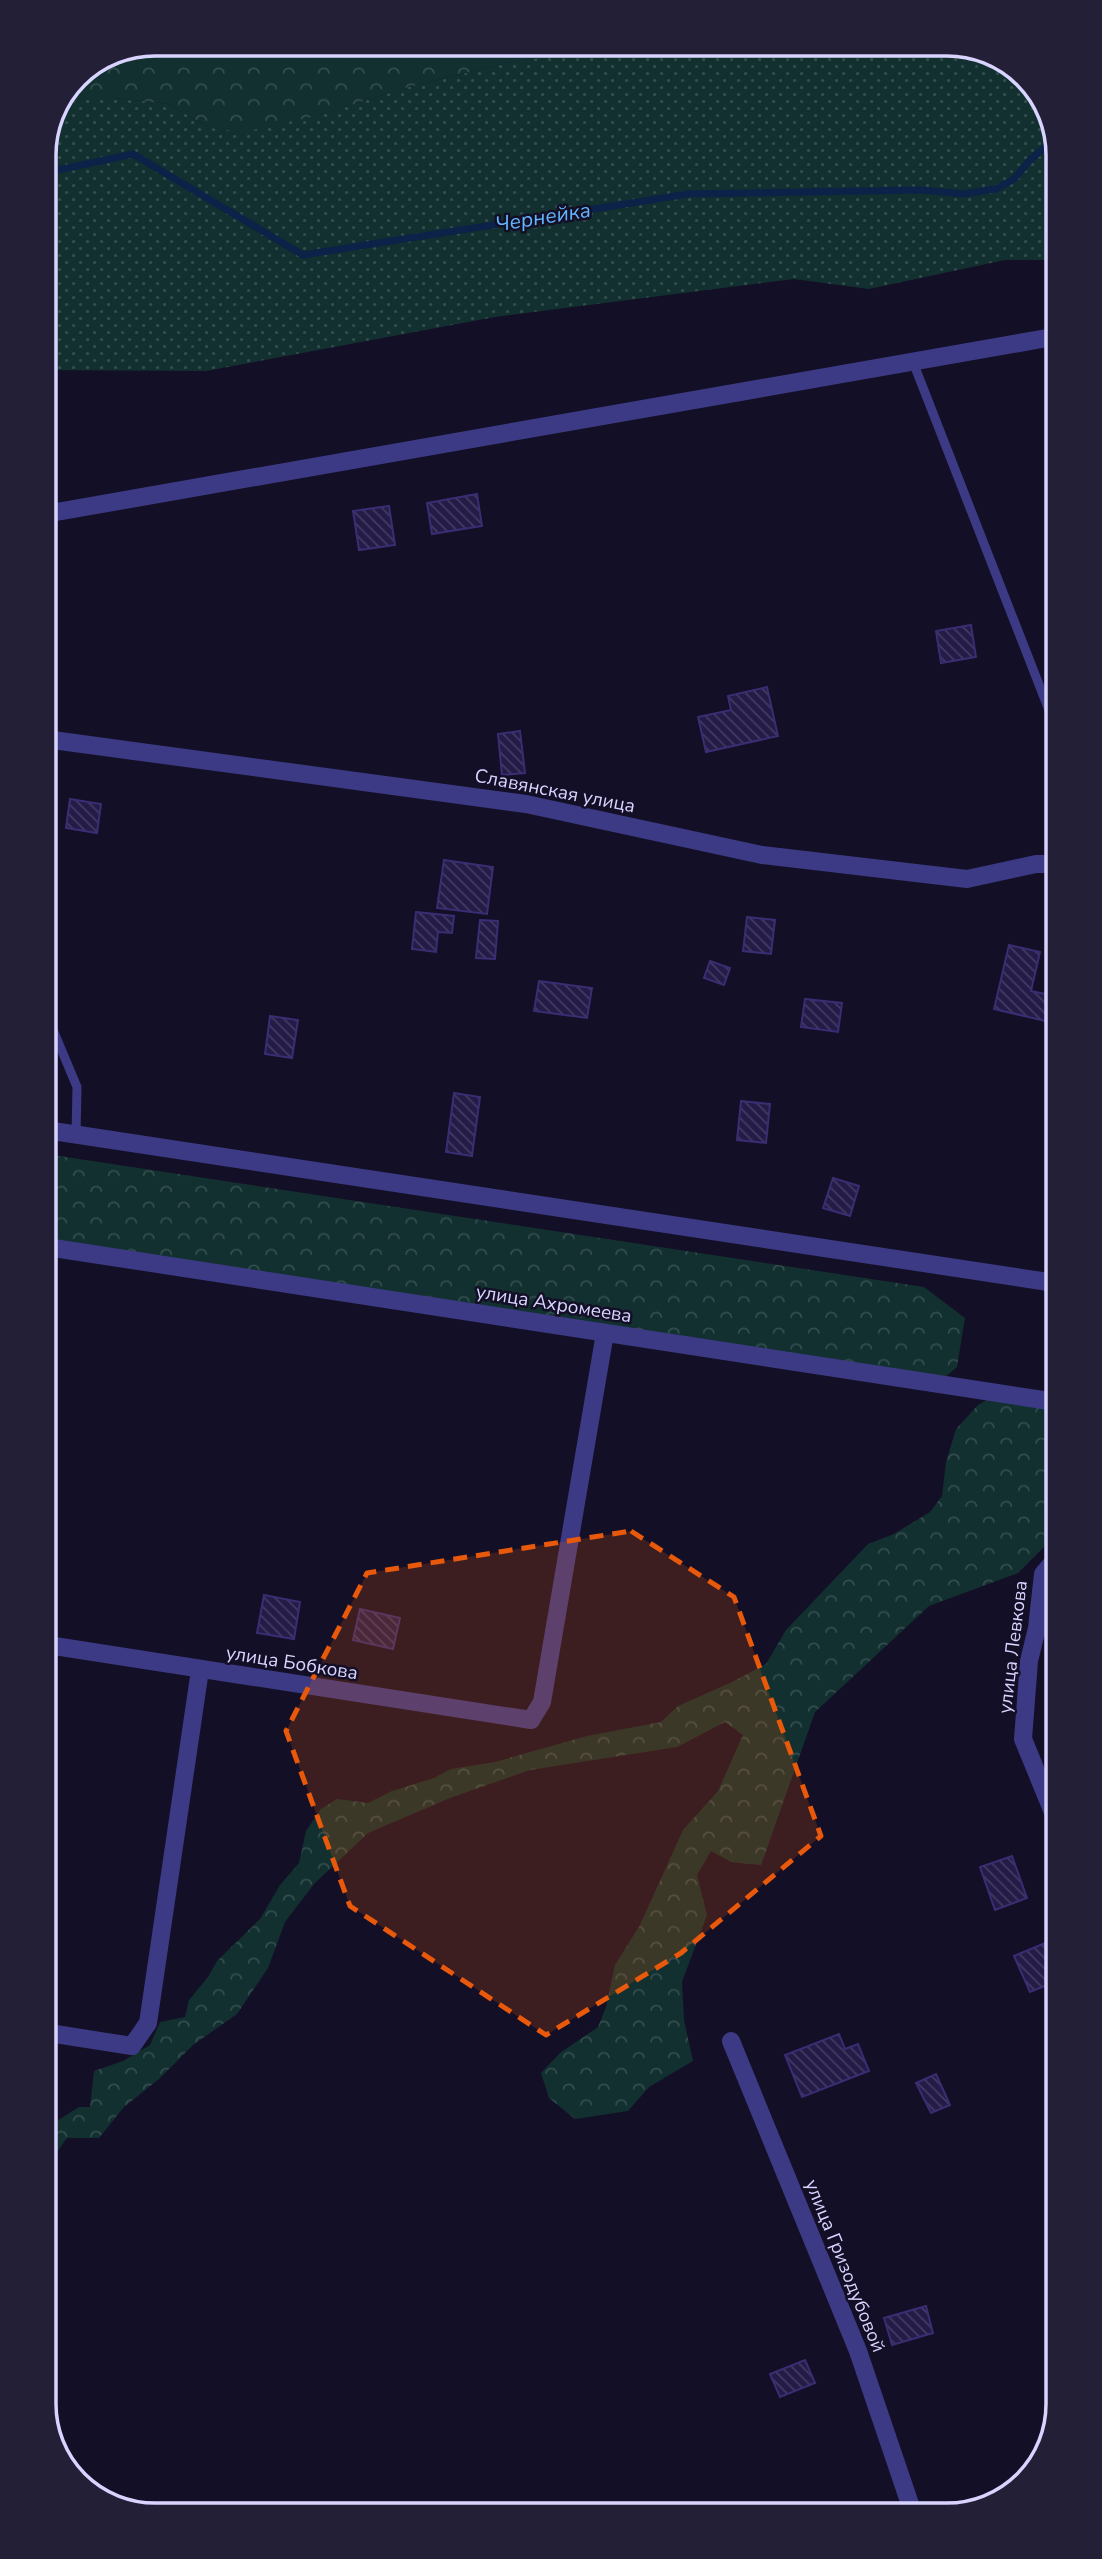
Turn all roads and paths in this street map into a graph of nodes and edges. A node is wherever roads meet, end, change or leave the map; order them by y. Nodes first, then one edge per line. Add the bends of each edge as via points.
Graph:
1 (1046, 338) edge
2 (913, 362) junction
3 (56, 512) edge
4 (1046, 703) edge
5 (56, 740) edge
6 (1046, 864) edge
7 (56, 1038) edge
8 (56, 1131) edge
9 (76, 1134) junction
10 (56, 1248) edge
11 (1046, 1282) edge
12 (605, 1333) junction
13 (1046, 1400) edge
14 (1046, 1572) edge
15 (56, 1646) edge
16 (200, 1670) junction
17 (1046, 1795) edge
18 (56, 2034) edge
19 (731, 2041) dead end
20 (910, 2503) edge

1 - 2 street
2 - 3 street
2 - 4 lane
5 - 6 street, Славянская улица via 526,804 762,855 967,879
7 - 9 lane via 76,1087
8 - 9 street
9 - 11 street
10 - 12 street, улица Ахромеева
12 - 13 street, улица Ахромеева
12 - 16 street, улица Бобкова via 542,1702 531,1720
14 - 17 street, улица Левкова via 1028,1661 1023,1739
15 - 16 street, улица Бобкова
16 - 18 street via 148,2023 132,2046
19 - 20 street, улица Гризодубовой via 858,2351

